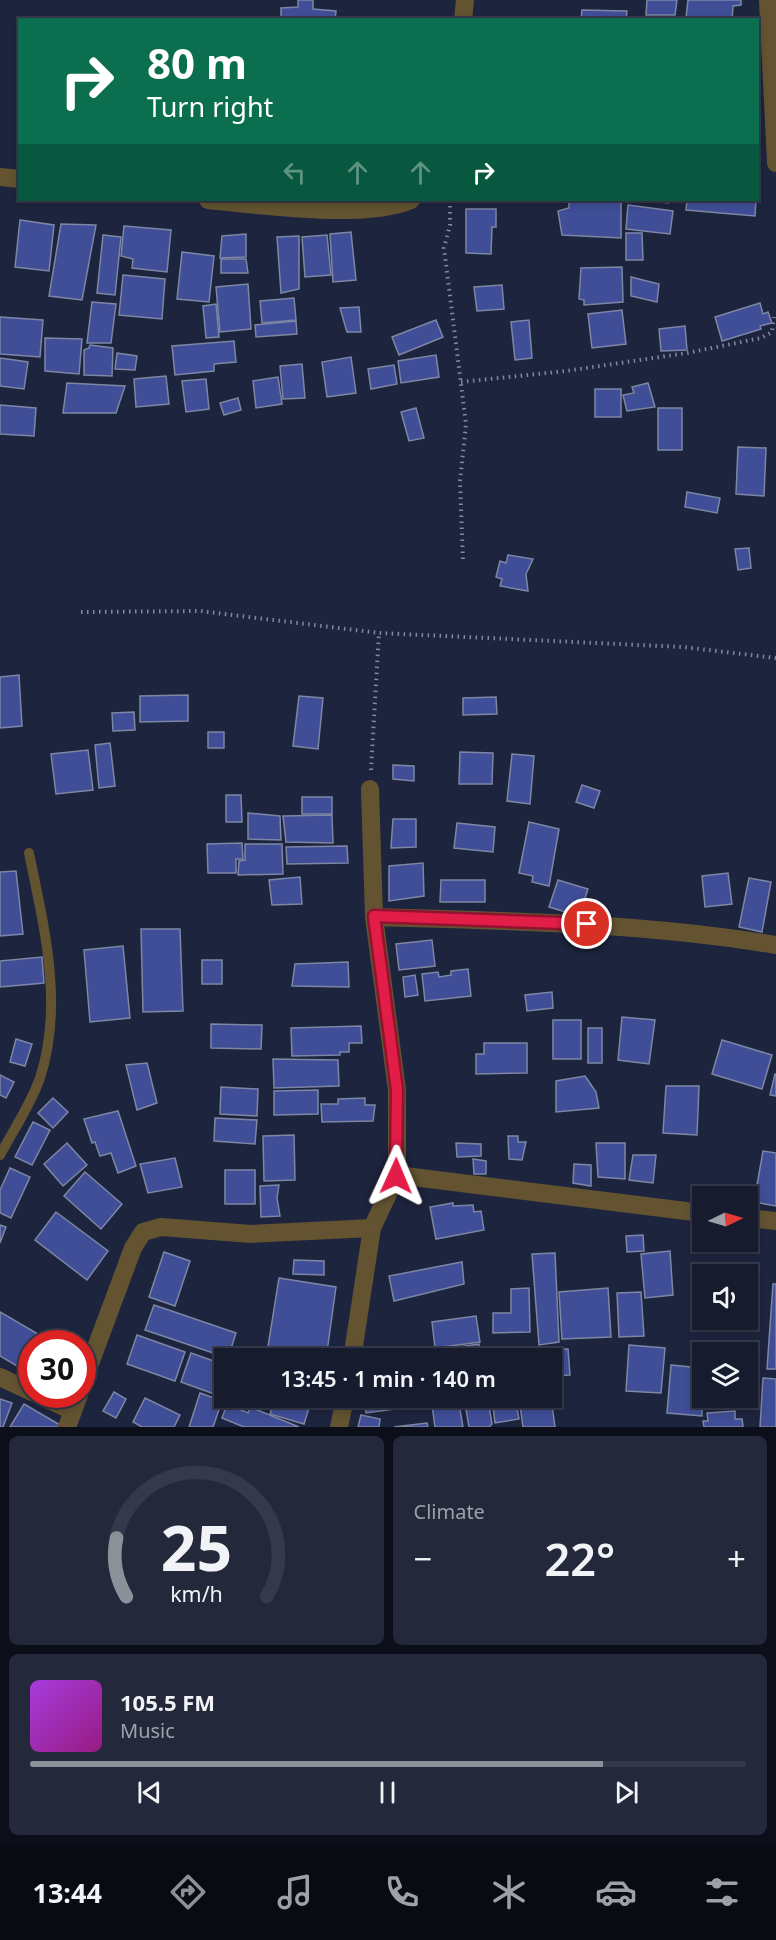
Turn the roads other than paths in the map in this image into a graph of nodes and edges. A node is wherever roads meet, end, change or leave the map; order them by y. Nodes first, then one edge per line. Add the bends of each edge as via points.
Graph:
1 (465, 0) edge
2 (768, 0) edge
3 (464, 18) edge
4 (774, 57) edge
5 (776, 163) edge
6 (0, 177) edge
7 (18, 179) edge
8 (218, 201) edge
9 (409, 201) edge
10 (370, 789) road end
11 (29, 853) dead end
12 (374, 916) junction
13 (776, 945) edge
14 (0, 1155) edge
15 (396, 1176) junction
16 (692, 1212) edge
17 (758, 1219) edge
18 (776, 1221) edge
19 (372, 1228) junction
20 (96, 1347) edge
21 (354, 1348) edge
22 (0, 1377) edge
23 (18, 1385) edge
24 (343, 1408) edge
25 (339, 1427) edge

1 - 3 street
2 - 4 street
4 - 5 street
6 - 7 street
8 - 9 street via 369,209
10 - 12 street
11 - 14 lane via 49,954 51,1023 40,1079
12 - 13 street via 629,926
12 - 15 street via 397,1090
15 - 16 street
15 - 19 street
17 - 18 street
19 - 20 street via 251,1233 161,1227 143,1232 133,1248
19 - 21 street
22 - 23 street
24 - 25 street

